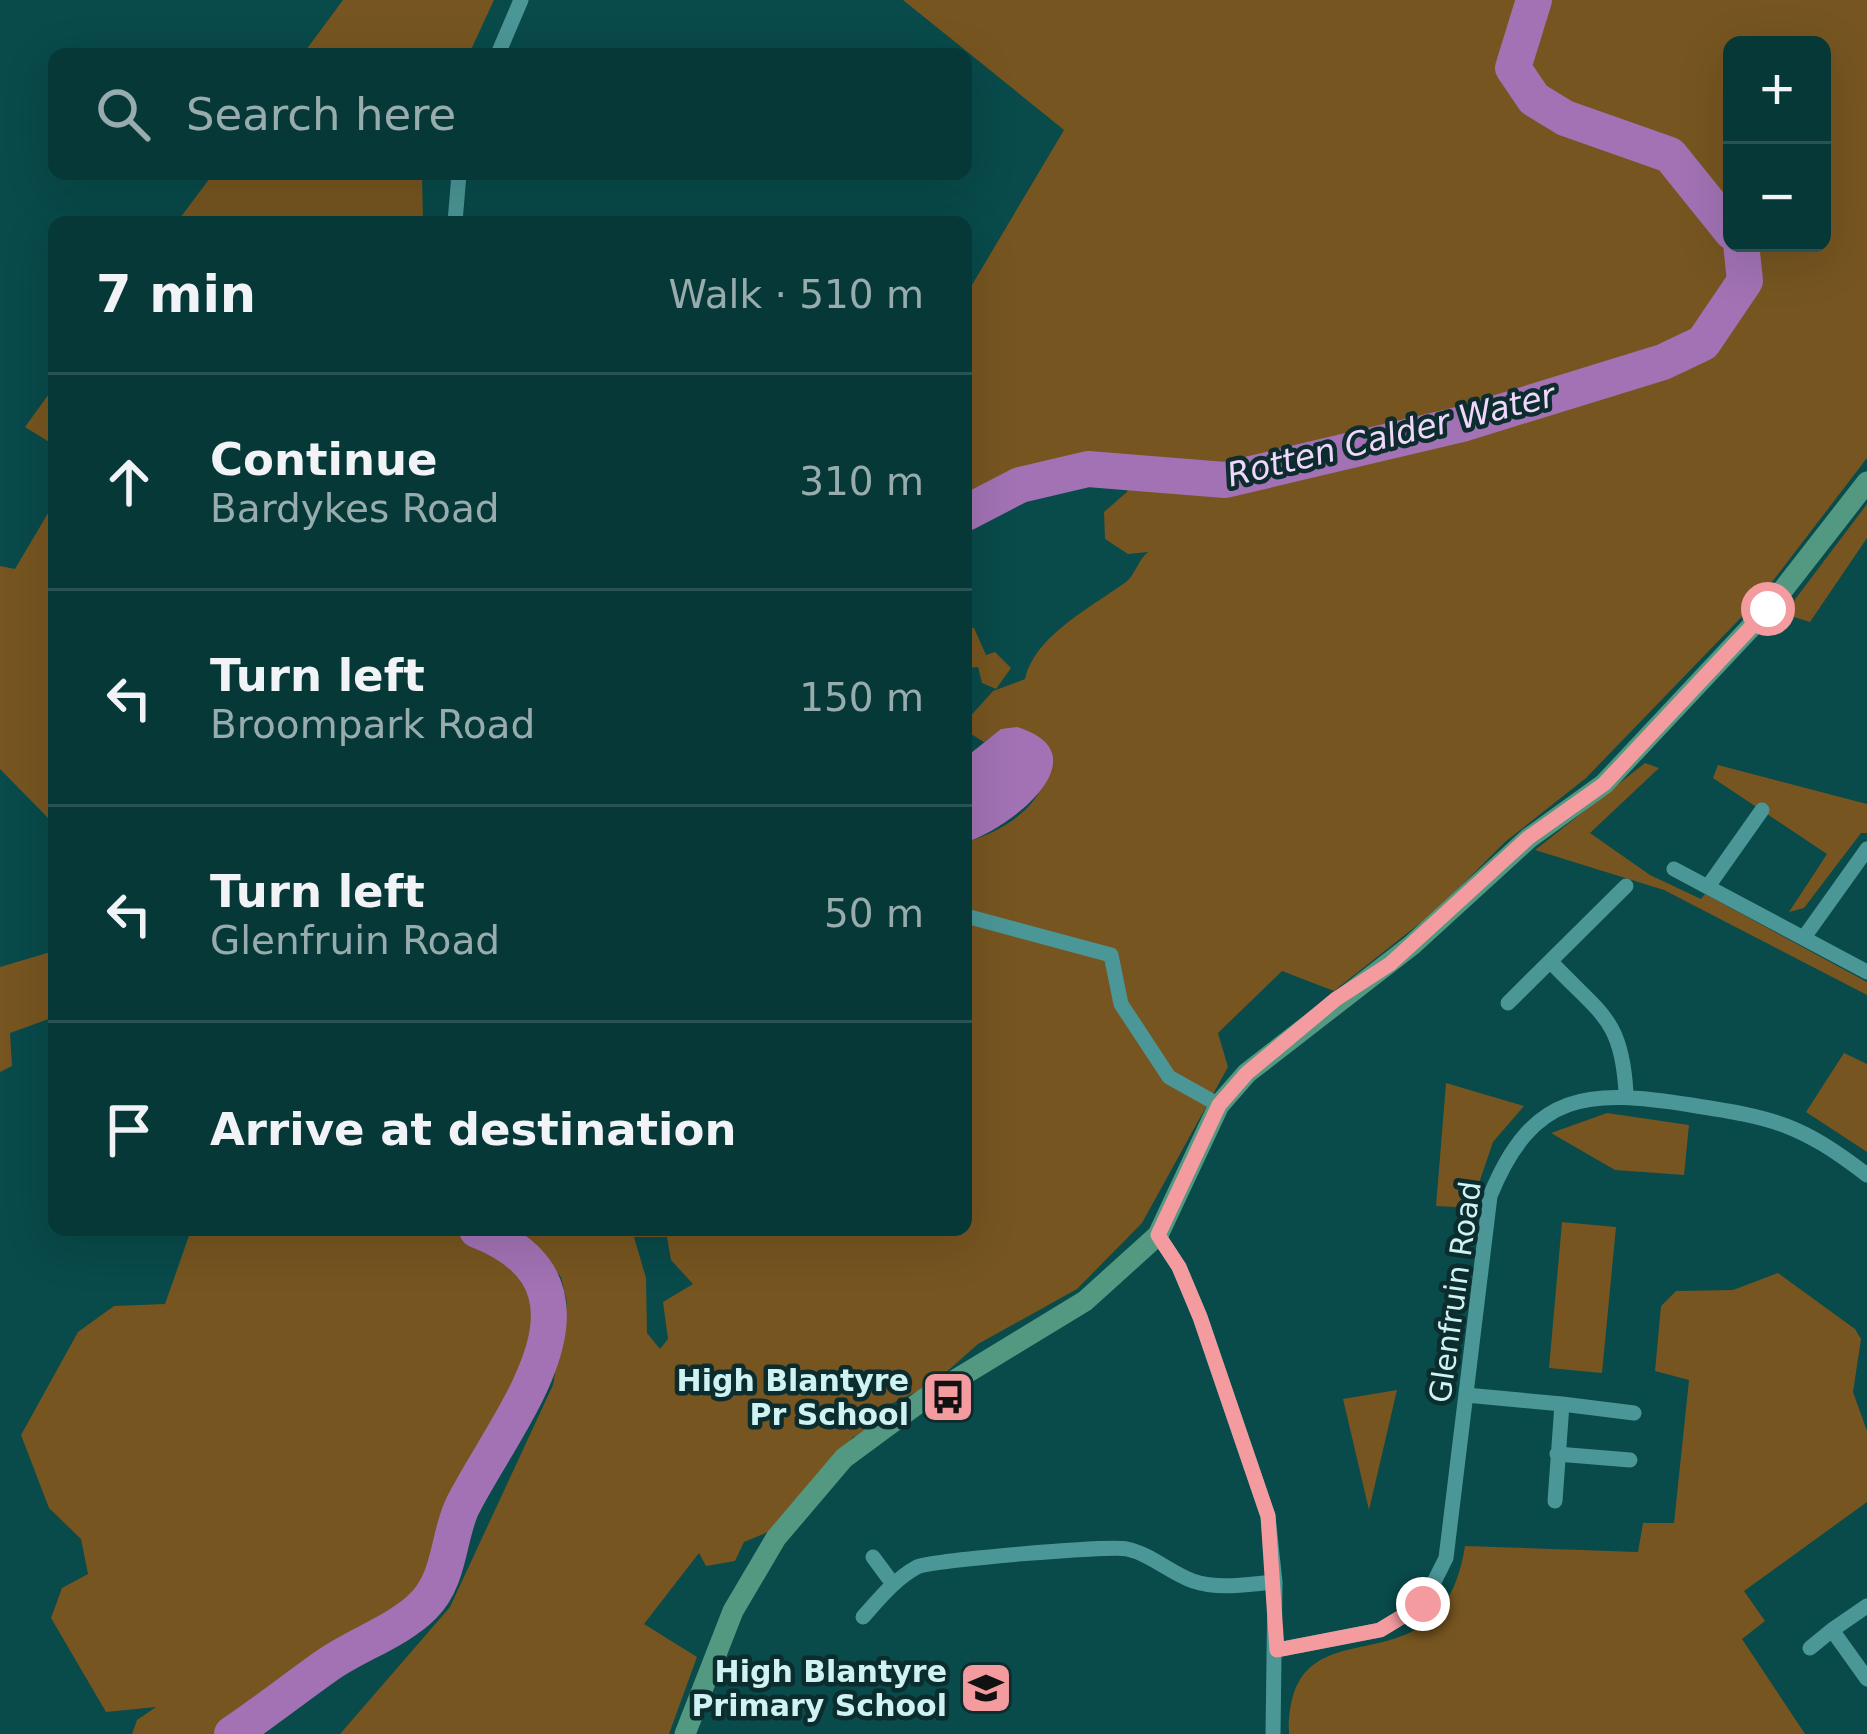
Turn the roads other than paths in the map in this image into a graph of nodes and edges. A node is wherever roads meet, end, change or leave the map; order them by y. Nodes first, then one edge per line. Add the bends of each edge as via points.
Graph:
1 (520, 0) edge
2 (500, 48) edge
3 (458, 180) edge
4 (456, 216) edge
5 (1867, 482) edge
6 (1762, 810) dead end
7 (1867, 849) edge
8 (1674, 869) dead end
9 (1709, 885) junction
10 (1627, 886) dead end
11 (972, 918) edge
12 (1805, 935) junction
13 (1551, 962) junction
14 (1867, 972) edge
15 (1508, 1003) dead end
16 (1626, 1094) junction
17 (1219, 1105) junction
18 (1867, 1175) edge
19 (1158, 1235) junction
20 (1466, 1395) junction
21 (1562, 1404) junction
22 (1634, 1413) dead end
23 (1557, 1454) junction
24 (1630, 1460) dead end
25 (1555, 1501) dead end
26 (872, 1557) dead end
27 (1275, 1582) junction
28 (893, 1584) junction
29 (1867, 1606) edge
30 (863, 1617) dead end
31 (1832, 1630) junction
32 (1810, 1648) dead end
33 (1277, 1650) junction
34 (1867, 1679) edge
35 (685, 1734) edge
36 (1273, 1734) edge

1 - 2 street
3 - 4 street
5 - 17 main road via 1768,609 1604,784 1528,838 1390,964 1277,1045
6 - 9 street
7 - 12 street
8 - 9 street
9 - 12 street
10 - 13 street
11 - 17 street via 1111,955 1121,1004 1169,1077
12 - 14 street
13 - 15 street
13 - 16 street via 1616,1030
16 - 18 street, Glenfruin Road via 1769,1116
16 - 20 street, Glenfruin Road via 1555,1111 1505,1158 1490,1196
17 - 19 main road
19 - 27 street via 1200,1317 1268,1516
19 - 35 main road via 1085,1301 844,1458 776,1538 734,1611
20 - 21 street
20 - 33 street, Glenfruin Road via 1446,1558 1423,1604 1380,1630
21 - 22 street
21 - 23 street
23 - 24 street
23 - 25 street
26 - 28 street
27 - 28 street via 1194,1582 1134,1550 1103,1544 920,1565
27 - 33 street
28 - 30 street
29 - 31 street
31 - 32 street
31 - 34 street
33 - 36 street

